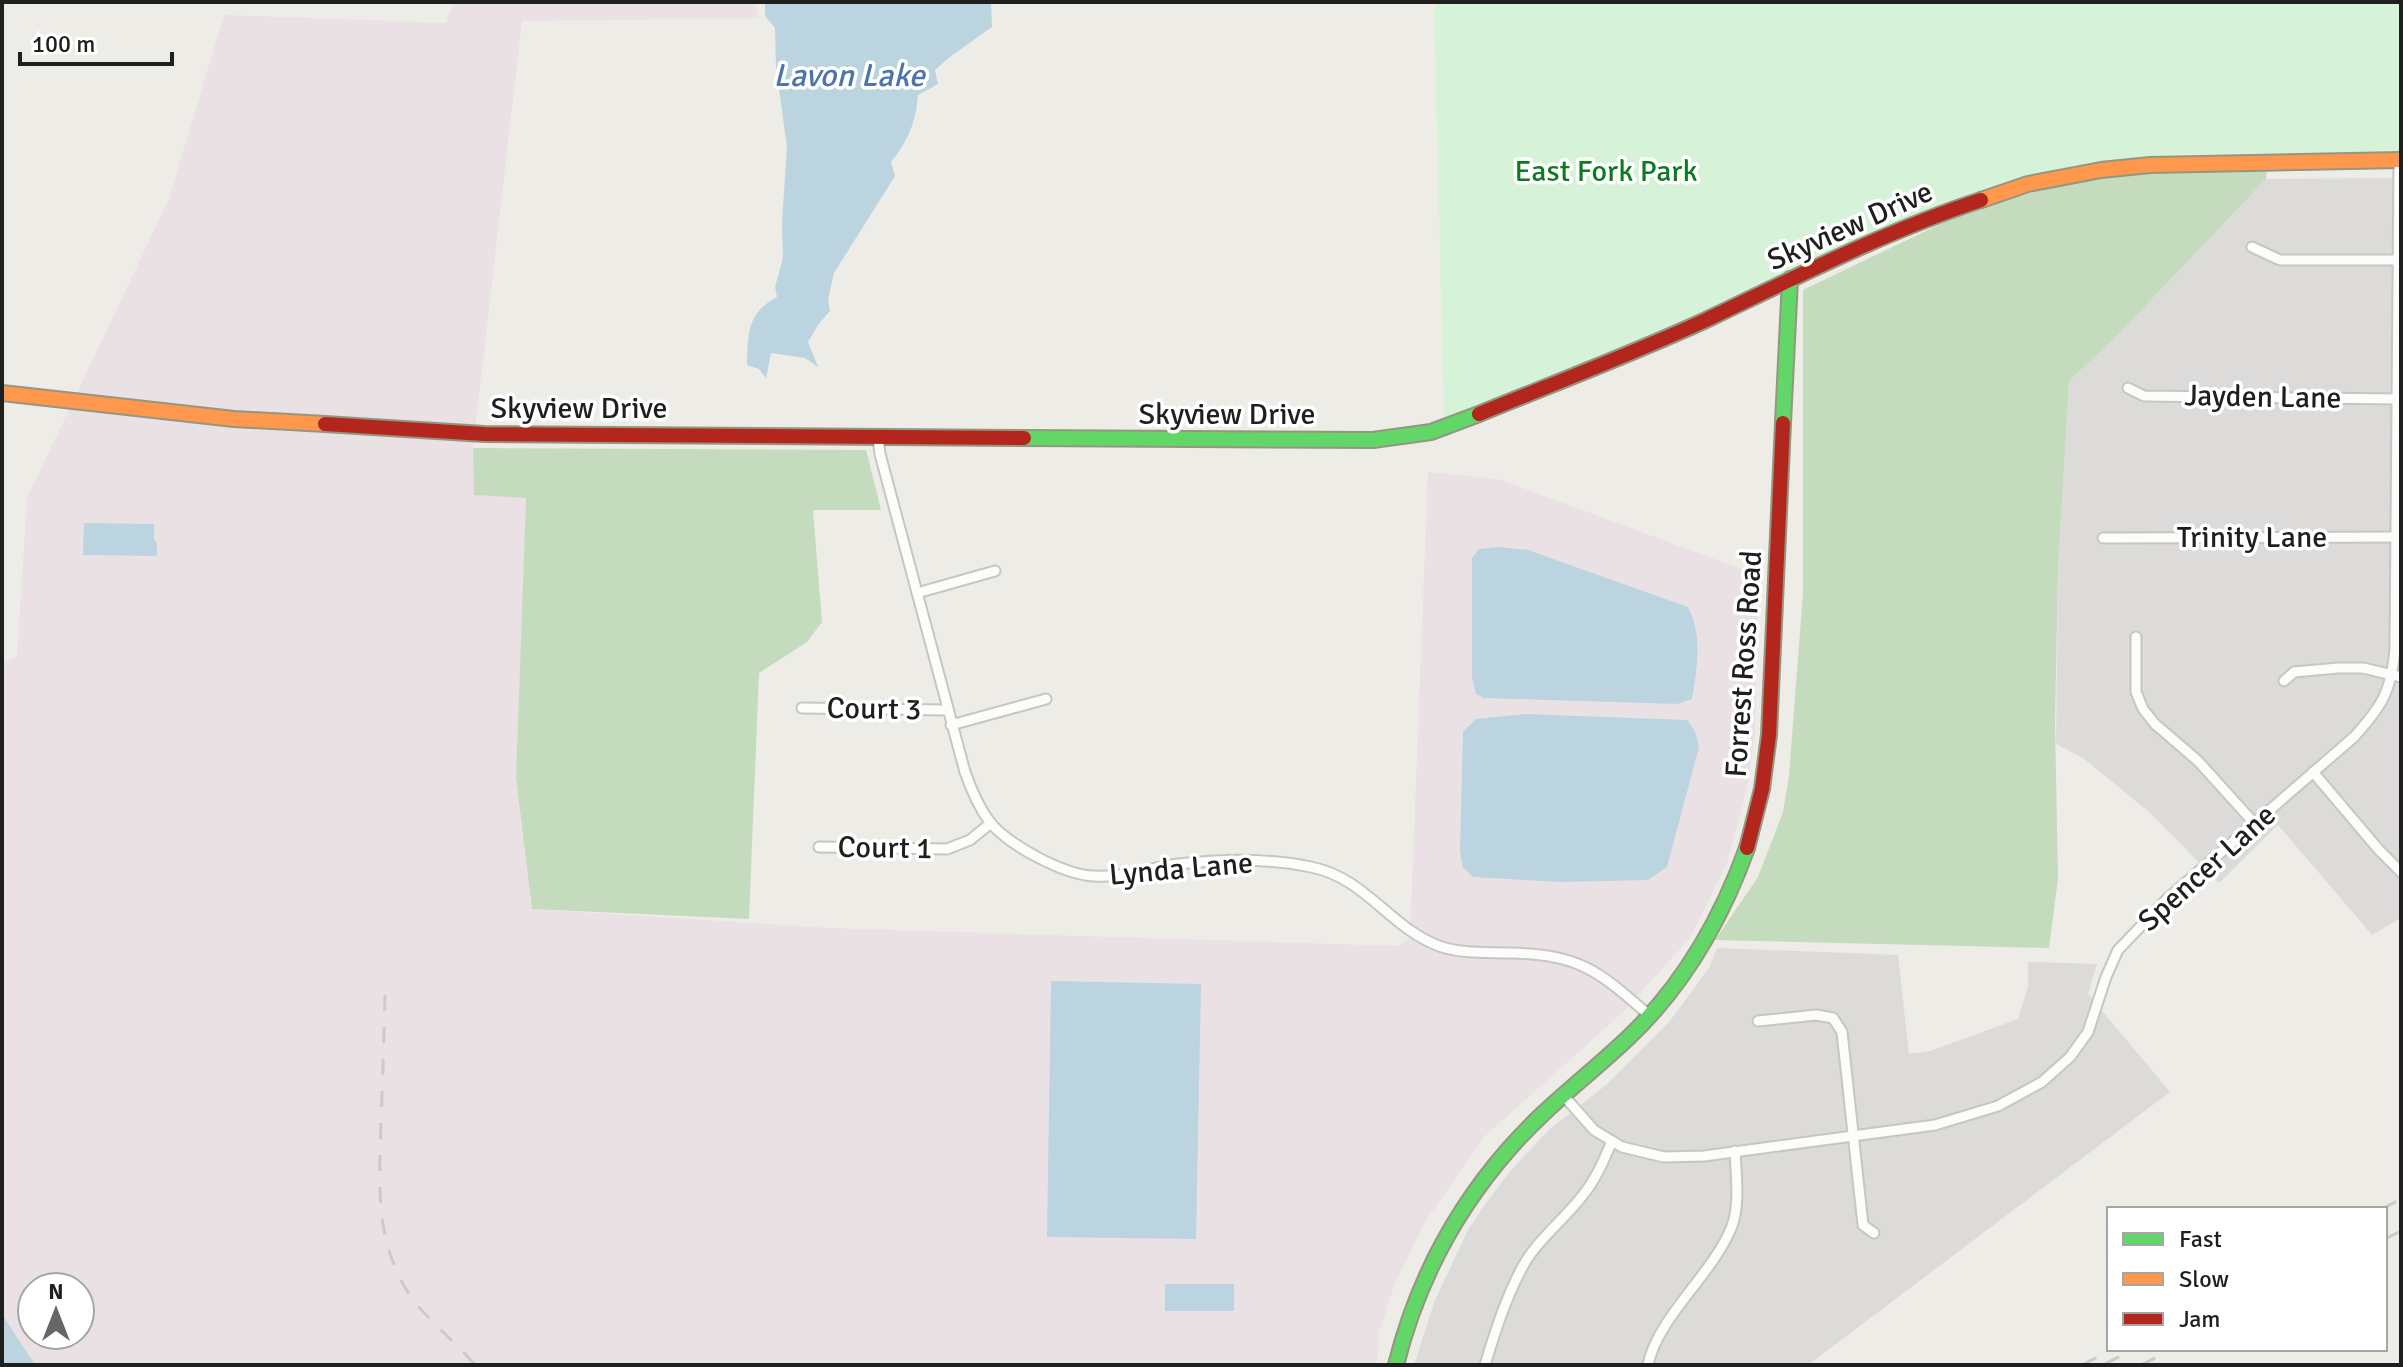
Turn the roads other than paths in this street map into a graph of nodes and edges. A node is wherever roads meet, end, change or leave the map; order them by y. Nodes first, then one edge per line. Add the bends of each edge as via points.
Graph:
1 (2400, 160) edge
2 (2252, 247) dead end
3 (2400, 260) edge
4 (1790, 279) junction
5 (2128, 388) dead end
6 (2, 393) edge
7 (2399, 399) edge
8 (878, 437) junction
9 (2398, 537) edge
10 (2103, 538) dead end
11 (995, 571) dead end
12 (917, 593) junction
13 (2136, 637) dead end
14 (2397, 676) edge
15 (2284, 681) dead end
16 (1046, 699) dead end
17 (802, 708) dead end
18 (947, 710) junction
19 (951, 725) junction
20 (2313, 772) junction
21 (991, 823) junction
22 (2255, 824) junction
23 (819, 847) dead end
24 (2401, 872) edge
25 (1650, 1016) junction
26 (1758, 1021) dead end
27 (1564, 1096) junction
28 (1853, 1136) junction
29 (1612, 1141) junction
30 (1735, 1151) junction
31 (1874, 1233) dead end
32 (1396, 1365) edge
33 (1485, 1365) edge
34 (1648, 1365) edge

1 - 3 street, Spencer Lane
1 - 4 street, Skyview Drive via 2150,165 2050,179 1962,206
2 - 3 street via 2280,260
3 - 7 street, Spencer Lane
4 - 8 street, Skyview Drive via 1703,321 1431,432 1373,440
4 - 25 street, Forrest Ross Road via 1762,790 1726,899 1681,978
5 - 7 street, Jayden Lane via 2144,396
6 - 8 street, Skyview Drive via 234,419 484,434
7 - 9 street, Spencer Lane
8 - 12 street, Lynda Lane
9 - 10 street, Trinity Lane
9 - 14 street, Spencer Lane
11 - 12 street
12 - 18 street, Lynda Lane
13 - 22 street via 2136,692 2143,709
14 - 15 street via 2338,668 2294,672
14 - 20 street, Spencer Lane via 2378,710
16 - 19 street
17 - 18 street, Court 3
18 - 19 street, Lynda Lane
19 - 21 street, Lynda Lane via 970,786
20 - 22 street, Spencer Lane
20 - 24 street
21 - 23 street, Court 1 via 976,837 947,849
21 - 25 street, Lynda Lane via 1053,865 1091,876 1211,861 1286,863 1329,871 1363,890 1410,931 1440,946 1568,959 1602,975
22 - 28 street, Spencer Lane via 2167,899 2118,950 2088,1032 2042,1082 1998,1106 1935,1125
25 - 27 street, Forrest Ross Road
26 - 28 street via 1833,1018 1842,1032
27 - 29 street, Spencer Lane via 1594,1130
27 - 32 street, Forrest Ross Road via 1501,1157 1460,1213 1421,1287
28 - 30 street, Spencer Lane
28 - 31 street via 1863,1225
29 - 30 street, Spencer Lane via 1664,1157
29 - 33 street via 1582,1196 1523,1266
30 - 34 street via 1733,1225 1658,1337

